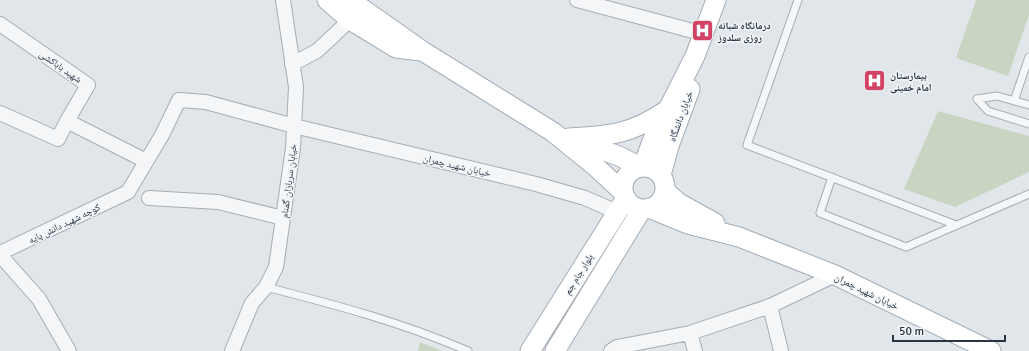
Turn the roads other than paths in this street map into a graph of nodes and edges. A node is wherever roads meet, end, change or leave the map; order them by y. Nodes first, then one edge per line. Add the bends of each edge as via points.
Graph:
1 (282, 0) edge
2 (327, 0) edge
3 (576, 0) edge
4 (716, 0) edge
5 (798, 0) edge
6 (359, 7) edge
7 (0, 24) edge
8 (704, 34) junction
9 (695, 56) junction
10 (1029, 57) edge
11 (292, 64) junction
12 (1014, 101) junction
13 (1029, 106) edge
14 (668, 109) junction
15 (0, 114) edge
16 (67, 121) junction
17 (1029, 124) edge
18 (294, 126) junction
19 (561, 135) junction
20 (146, 161) junction
21 (641, 167) junction
22 (832, 177) junction
23 (663, 183) junction
24 (1029, 194) edge
25 (149, 198) dead end
26 (622, 201) junction
27 (646, 208) junction
28 (283, 218) junction
29 (956, 225) junction
30 (739, 237) junction
31 (0, 254) edge
32 (835, 275) junction
33 (266, 287) junction
34 (770, 306) junction
35 (690, 333) junction
36 (69, 351) edge
37 (232, 351) edge
38 (468, 351) edge
39 (530, 351) edge
40 (555, 351) edge
41 (611, 351) edge
42 (695, 351) edge
43 (781, 351) edge
44 (991, 351) edge

1 - 11 street, خیابان سربازان گمنام
2 - 6 street
3 - 8 street
4 - 8 street, خیابان دانشگاه
5 - 22 lane via 747,145
6 - 11 street via 317,51
6 - 19 street via 424,52
7 - 16 street, شهید باباکشی via 88,85
8 - 9 street, خیابان دانشگاه
9 - 14 street, خیابان دانشگاه
9 - 23 street, خیابان دانشگاه via 692,84 669,146
10 - 12 lane
11 - 18 street, خیابان سربازان گمنام via 296,87
12 - 13 lane
12 - 17 lane via 997,96 977,100 988,111
14 - 19 street via 650,121 625,132 608,136
14 - 21 street, خیابان دانشگاه
15 - 16 street via 58,139
16 - 20 street
18 - 20 street, خیابان شهید چمران via 206,102 179,100
18 - 26 street, خیابان شهید چمران via 585,198
18 - 28 street, خیابان سربازان گمنام
19 - 21 street
19 - 26 street via 596,166
20 - 31 street, کوچه شهید دانش پایه via 128,192
21 - 23 street via 650,167
21 - 26 street via 630,172 626,178
22 - 29 lane
22 - 29 lane via 820,213 906,247
23 - 27 street via 659,203
23 - 30 street, خیابان شهید چمران via 684,206
24 - 29 lane
25 - 28 street via 218,202
26 - 27 street
26 - 39 street, بلوار جام جم
27 - 30 street, خیابان شهید چمران via 688,224
27 - 40 street, بلوار جام جم
28 - 33 street, خیابان سربازان گمنام via 276,267
30 - 32 street, خیابان شهید چمران
31 - 36 street, کوچه شهید دانش پایه via 38,299
32 - 34 street
32 - 44 street, خیابان شهید چمران
33 - 37 street, خیابان سربازان گمنام via 252,304
33 - 38 lane via 344,307 422,332
34 - 35 street
34 - 43 street
35 - 41 street via 617,347
35 - 42 street

